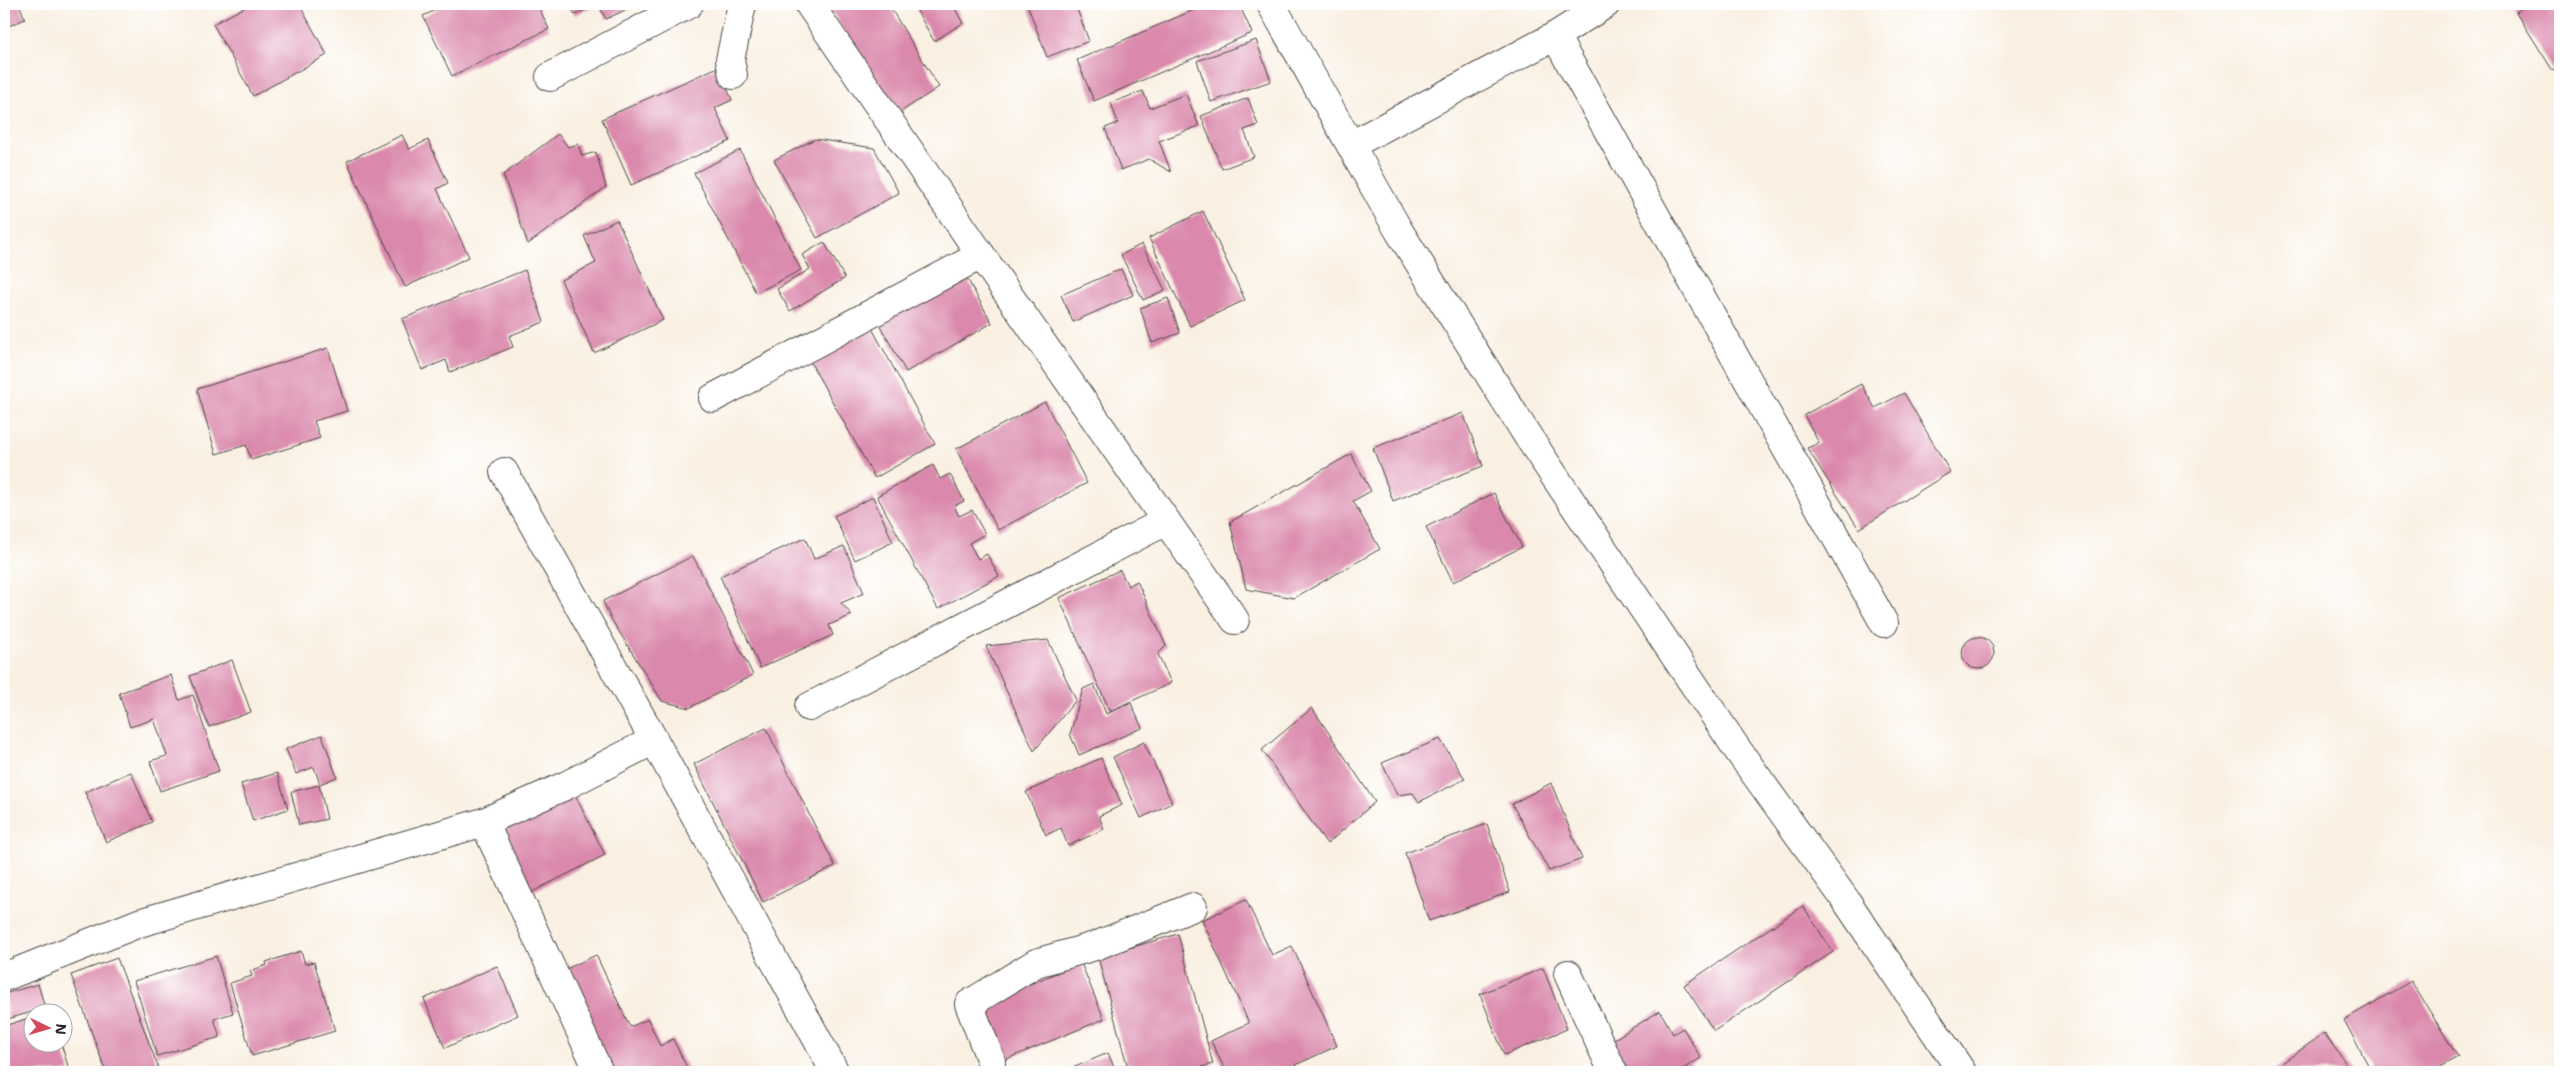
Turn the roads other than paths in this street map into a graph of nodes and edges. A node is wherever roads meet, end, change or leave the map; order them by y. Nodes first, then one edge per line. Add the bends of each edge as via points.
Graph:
1 (689, 4) edge
2 (742, 4) edge
3 (810, 4) edge
4 (1271, 4) edge
5 (1606, 4) edge
6 (1555, 36) junction
7 (733, 75) dead end
8 (550, 77) dead end
9 (1351, 145) junction
10 (981, 255) junction
11 (713, 398) dead end
12 (504, 472) dead end
13 (1166, 521) junction
14 (1236, 620) dead end
15 (1884, 623) dead end
16 (809, 707) dead end
17 (654, 740) junction
18 (484, 822) junction
19 (1193, 906) dead end
20 (1568, 974) dead end
21 (4, 977) edge
22 (599, 1072) edge
23 (835, 1072) edge
24 (991, 1072) edge
25 (1613, 1072) edge
26 (1962, 1072) edge

1 - 8 street
2 - 7 street via 730,60
3 - 10 street
4 - 9 street
5 - 6 street
6 - 9 street
6 - 15 street
9 - 26 street via 1399,231 1527,436 1737,749 1847,902
10 - 11 street
10 - 13 street
12 - 17 street
13 - 14 street
13 - 16 street
17 - 18 street via 567,785
17 - 23 street
18 - 21 street via 139,924
18 - 22 street
19 - 24 street via 1095,946 1036,963 969,1004 991,1061
20 - 25 street

